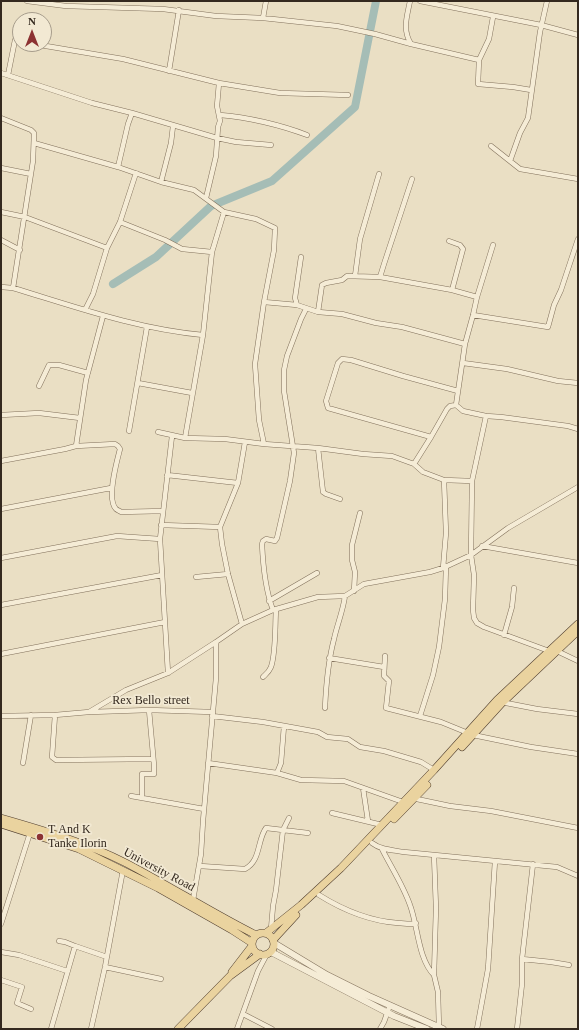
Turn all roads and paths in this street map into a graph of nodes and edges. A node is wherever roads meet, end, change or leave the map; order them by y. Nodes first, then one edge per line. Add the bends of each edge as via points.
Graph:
1 (28, 1) edge
2 (266, 1) edge
3 (410, 1) edge
4 (420, 1) edge
5 (547, 1) edge
6 (179, 10) junction
7 (493, 16) junction
8 (263, 18) junction
9 (541, 25) junction
10 (578, 34) edge
11 (411, 44) junction
12 (52, 47) edge
13 (13, 52) edge
14 (479, 60) junction
15 (170, 71) junction
16 (1, 74) edge
17 (8, 75) junction
18 (219, 83) junction
19 (531, 90) junction
20 (348, 94) dead end
21 (132, 113) junction
22 (220, 114) junction
23 (1, 118) edge
24 (173, 126) junction
25 (307, 135) dead end
26 (217, 138) junction
27 (34, 143) junction
28 (271, 145) dead end
29 (491, 146) dead end
30 (510, 161) junction
31 (118, 167) junction
32 (1, 168) edge
33 (136, 173) junction
34 (31, 174) junction
35 (379, 174) dead end
36 (412, 179) dead end
37 (578, 179) edge
38 (161, 182) junction
39 (206, 198) junction
40 (1, 212) edge
41 (224, 212) junction
42 (25, 217) junction
43 (120, 222) junction
44 (578, 239) edge
45 (1, 240) edge
46 (449, 241) dead end
47 (493, 245) dead end
48 (107, 248) junction
49 (20, 250) junction
50 (212, 252) junction
51 (301, 257) dead end
52 (355, 276) junction
53 (380, 277) junction
54 (1, 287) edge
55 (14, 288) junction
56 (452, 290) junction
57 (477, 297) junction
58 (264, 302) junction
59 (297, 305) junction
60 (306, 309) junction
61 (85, 310) junction
62 (318, 312) junction
63 (473, 315) junction
64 (103, 316) junction
65 (147, 327) junction
66 (203, 335) junction
67 (465, 344) junction
68 (463, 363) junction
69 (88, 374) junction
70 (138, 383) junction
71 (578, 383) edge
72 (39, 386) dead end
73 (458, 391) junction
74 (192, 393) junction
75 (456, 405) junction
76 (1, 415) edge
77 (486, 416) junction
78 (80, 418) junction
79 (578, 429) edge
80 (129, 431) dead end
81 (158, 432) dead end
82 (172, 436) junction
83 (431, 437) junction
84 (185, 438) junction
85 (245, 442) junction
86 (264, 444) junction
87 (76, 446) junction
88 (293, 446) junction
89 (318, 448) junction
90 (1, 461) edge
91 (414, 464) junction
92 (167, 475) junction
93 (444, 480) junction
94 (472, 481) junction
95 (238, 483) junction
96 (578, 487) edge
97 (111, 488) junction
98 (340, 499) dead end
99 (1, 510) edge
100 (163, 511) junction
101 (360, 512) dead end
102 (161, 525) junction
103 (220, 527) junction
104 (160, 539) junction
105 (482, 546) junction
106 (471, 555) junction
107 (1, 558) edge
108 (578, 563) edge
109 (445, 567) junction
110 (318, 573) dead end
111 (228, 574) junction
112 (162, 575) junction
113 (196, 577) dead end
114 (514, 588) dead end
115 (354, 591) junction
116 (345, 596) junction
117 (269, 601) junction
118 (1, 605) edge
119 (274, 610) junction
120 (165, 622) junction
121 (242, 624) junction
122 (578, 624) edge
123 (578, 631) edge
124 (504, 635) junction
125 (216, 642) junction
126 (549, 651) junction
127 (558, 651) junction
128 (1, 654) edge
129 (385, 656) dead end
130 (329, 658) junction
131 (578, 661) edge
132 (384, 667) junction
133 (168, 672) junction
134 (263, 677) dead end
135 (500, 701) junction
136 (325, 708) dead end
137 (149, 710) junction
138 (89, 712) junction
139 (212, 714) junction
140 (578, 714) edge
141 (31, 715) junction
142 (55, 715) junction
143 (1, 716) edge
144 (420, 716) junction
145 (284, 726) junction
146 (470, 734) junction
147 (578, 754) edge
148 (154, 759) junction
149 (23, 763) dead end
150 (208, 763) junction
151 (434, 770) junction
152 (278, 773) junction
153 (363, 788) junction
154 (131, 796) dead end
155 (142, 797) junction
156 (409, 799) junction
157 (204, 809) junction
158 (332, 813) dead end
159 (1, 818) edge
160 (289, 818) dead end
161 (368, 821) junction
162 (1, 824) edge
163 (382, 825) junction
164 (578, 828) edge
165 (283, 830) junction
166 (30, 833) junction
167 (308, 833) dead end
168 (372, 842) junction
169 (382, 849) junction
170 (434, 855) junction
171 (495, 861) junction
172 (533, 864) junction
173 (200, 866) junction
174 (123, 870) junction
175 (578, 876) edge
176 (319, 894) junction
177 (193, 900) junction
178 (2, 916) edge
179 (416, 923) junction
180 (1, 924) edge
181 (269, 931) junction
182 (256, 935) junction
183 (59, 941) dead end
184 (274, 942) junction
185 (252, 945) junction
186 (75, 946) junction
187 (1, 952) edge
188 (266, 953) junction
189 (107, 957) junction
190 (522, 959) junction
191 (569, 965) dead end
192 (106, 967) junction
193 (67, 971) junction
194 (434, 975) junction
195 (230, 976) junction
196 (161, 979) dead end
197 (1, 980) edge
198 (390, 1005) junction
199 (31, 1009) dead end
200 (388, 1012) junction
201 (243, 1014) junction
202 (441, 1028) edge
203 (51, 1029) edge
204 (91, 1029) edge
205 (178, 1029) edge
206 (237, 1029) edge
207 (272, 1029) edge
208 (380, 1029) edge
209 (427, 1029) edge
210 (477, 1029) edge
211 (517, 1029) edge

1 - 6 street via 66,6
2 - 8 street
3 - 11 street via 406,36
4 - 7 street
5 - 9 street
6 - 8 street via 216,16
6 - 15 street
7 - 9 street
7 - 14 street via 489,39
8 - 11 street via 336,26
9 - 10 street
9 - 19 street
11 - 14 street
12 - 15 street via 123,59
13 - 17 street
14 - 19 street via 478,84
15 - 18 street
16 - 17 street
17 - 21 street
18 - 20 street via 280,93
18 - 22 street via 217,106
19 - 30 street via 528,118
21 - 24 street
21 - 31 street
22 - 25 street via 280,126
22 - 26 street
23 - 27 street via 31,130 34,133
24 - 26 street
24 - 38 street
26 - 28 street
26 - 39 street via 215,162
27 - 31 street
27 - 34 street
29 - 30 street
30 - 37 street via 520,169
31 - 33 street
32 - 34 street
33 - 38 street
33 - 43 street
34 - 42 street
35 - 52 street via 360,239
36 - 53 street
38 - 39 street via 194,190
39 - 41 street
40 - 42 street
41 - 50 street
41 - 58 street via 256,219 275,228 274,250
42 - 48 street
42 - 49 street
43 - 48 street
43 - 50 street via 182,249
44 - 63 street via 548,327
45 - 49 street
46 - 56 street via 463,249
47 - 57 street
48 - 61 street via 93,294
49 - 55 street
50 - 66 street
51 - 59 street via 295,298
52 - 53 street
52 - 62 street via 323,284
53 - 56 street
54 - 55 street
55 - 61 street
56 - 57 street
57 - 63 street
58 - 59 street
58 - 86 street via 255,364 259,420
59 - 60 street
60 - 62 street
60 - 88 street via 284,370 284,391
61 - 64 street
62 - 67 street via 342,314 402,327
63 - 67 street
64 - 65 street
64 - 69 street
65 - 66 street
65 - 70 street
66 - 74 street
67 - 68 street
68 - 71 street
68 - 73 street
69 - 72 street via 59,365 48,365
69 - 78 street
70 - 74 street
70 - 80 street
73 - 75 street
73 - 83 street via 351,360 342,359 338,363 326,401 328,408
74 - 84 street
75 - 77 street via 463,411
75 - 83 street via 446,409
76 - 78 street via 39,413
77 - 79 street
77 - 94 street
78 - 87 street
81 - 82 street
82 - 84 street
82 - 92 street
83 - 91 street
84 - 85 street
85 - 86 street
85 - 95 street
86 - 88 street
87 - 90 street
87 - 97 street via 118,446 120,449
88 - 89 street
88 - 117 street via 290,481 276,538 275,541 263,541 262,544 263,570
89 - 91 street via 392,456
89 - 98 street via 323,492
91 - 93 street via 423,472
92 - 95 street
92 - 100 street
93 - 94 street
93 - 109 street
94 - 106 street
95 - 103 street
96 - 105 street
97 - 99 street
97 - 100 street via 113,504 122,512
100 - 102 street
101 - 115 street via 352,545 352,560 356,572
102 - 103 street
102 - 104 street
103 - 111 street
104 - 107 street via 117,536
104 - 112 street
105 - 106 street
105 - 108 street
106 - 109 street
106 - 124 street via 474,575 474,618 484,627
109 - 115 street via 364,584
109 - 144 street via 445,599 439,646
110 - 117 street
111 - 113 street
111 - 121 street
112 - 118 street
112 - 120 street
114 - 124 street via 512,608
115 - 116 street
116 - 119 street via 318,597
116 - 130 street
117 - 119 street
119 - 121 street
119 - 134 street via 274,652 271,667
120 - 128 street
120 - 133 street
121 - 125 street
122 - 126 main road
123 - 127 main road
124 - 126 street
125 - 133 street
125 - 139 street
126 - 135 main road
127 - 131 street
127 - 135 main road
129 - 132 street
130 - 132 street
130 - 136 street
132 - 144 street via 384,676 389,681 386,708
133 - 138 street via 126,690
135 - 140 street
135 - 146 main road
137 - 138 street, Rex Bello street
137 - 139 street, Rex Bello street
137 - 148 street
138 - 142 street, Rex Bello street
139 - 145 street, Rex Bello street
139 - 150 street
141 - 142 street, Rex Bello street
141 - 143 street, Rex Bello street
141 - 149 street
142 - 148 street via 52,757 56,760
144 - 146 street
145 - 151 street, Rex Bello street via 318,732 326,738 348,739 360,747 421,762
145 - 152 street
146 - 147 street
146 - 151 main road
146 - 156 main road
148 - 155 street via 154,774 142,774
150 - 152 street
150 - 157 street
151 - 156 main road
152 - 153 street via 301,780 344,781
153 - 156 street
153 - 161 street
154 - 155 street
155 - 157 street
156 - 163 main road
156 - 164 street via 498,812
156 - 168 main road
157 - 173 street
158 - 161 street
159 - 177 main road, University Road via 81,844 118,860
160 - 165 street
161 - 163 street
162 - 166 main road, University Road
163 - 181 main road via 311,897
165 - 167 street
165 - 173 street via 266,828 250,867 245,869
165 - 181 street
166 - 174 main road, University Road via 79,849
166 - 178 street
168 - 169 street
168 - 176 main road
169 - 170 street
169 - 179 street via 403,888
170 - 171 street
170 - 194 street
171 - 172 street
171 - 210 street via 488,969
172 - 175 street via 557,866
172 - 190 street
173 - 177 street
174 - 185 main road, University Road via 232,930
174 - 189 street
176 - 179 street via 367,918
176 - 184 main road via 291,920
177 - 182 main road, University Road
178 - 180 street
179 - 194 street via 425,960
181 - 182 main road
181 - 184 main road
182 - 185 main road
183 - 186 street
184 - 188 main road
184 - 198 street via 328,975
185 - 188 main road, University Road via 254,950
185 - 195 main road
186 - 189 street
186 - 193 street
187 - 193 street via 19,955
188 - 195 main road
188 - 200 street
188 - 201 street
189 - 192 street
190 - 191 street
190 - 211 street
192 - 196 street
192 - 204 street
193 - 203 street
194 - 202 street
195 - 205 main road
197 - 199 street via 22,987 17,1002
198 - 200 street
198 - 202 street
200 - 208 street
200 - 209 street
201 - 206 street
201 - 207 street

